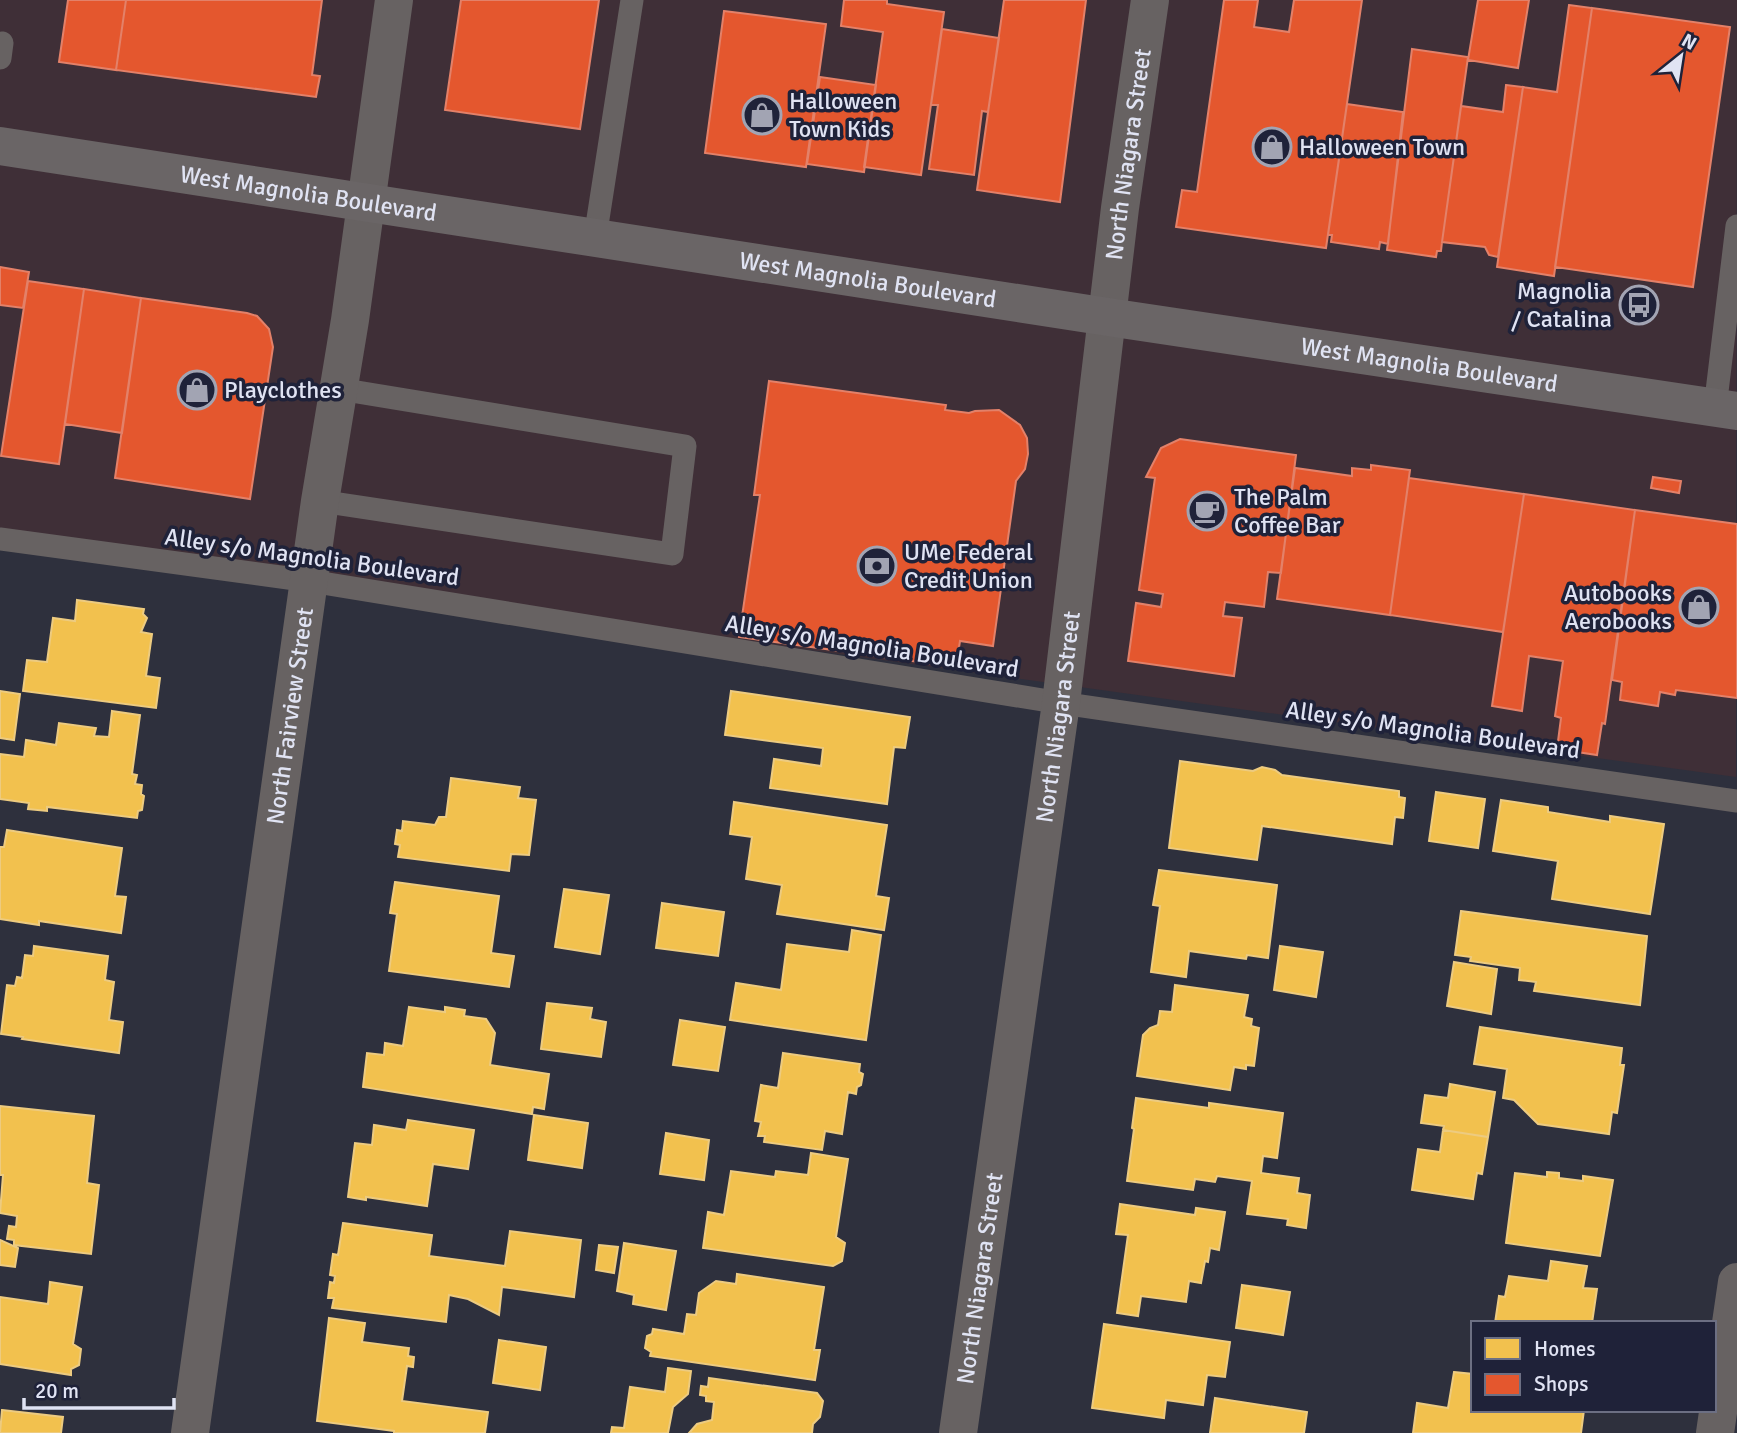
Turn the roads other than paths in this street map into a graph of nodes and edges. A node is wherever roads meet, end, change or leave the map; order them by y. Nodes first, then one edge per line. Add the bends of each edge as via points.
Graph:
1 (394, 0) edge
2 (632, 0) edge
3 (1150, 0) edge
4 (0, 146) edge
5 (366, 203) junction
6 (1737, 226) edge
7 (594, 237) junction
8 (1108, 317) junction
9 (339, 389) junction
10 (1726, 409) edge
11 (320, 501) junction
12 (0, 540) edge
13 (310, 582) junction
14 (1061, 703) junction
15 (1737, 801) edge
16 (1737, 1282) edge
17 (190, 1433) edge
18 (958, 1433) edge
19 (1715, 1433) edge

1 - 5 street, North Fairview Street
2 - 7 lane
3 - 8 street, North Niagara Street
4 - 5 main road, West Magnolia Boulevard
5 - 7 main road, West Magnolia Boulevard
5 - 9 street, North Fairview Street
6 - 10 lane
7 - 8 main road, West Magnolia Boulevard
8 - 10 main road, West Magnolia Boulevard
8 - 14 street, North Niagara Street
9 - 11 street, North Fairview Street
9 - 11 lane via 685,446 672,554
11 - 13 street, North Fairview Street
12 - 13 lane, Alley s/o Magnolia Boulevard
13 - 14 lane, Alley s/o Magnolia Boulevard
13 - 17 street, North Fairview Street
14 - 15 lane, Alley s/o Magnolia Boulevard
14 - 18 street, North Niagara Street
16 - 19 street

